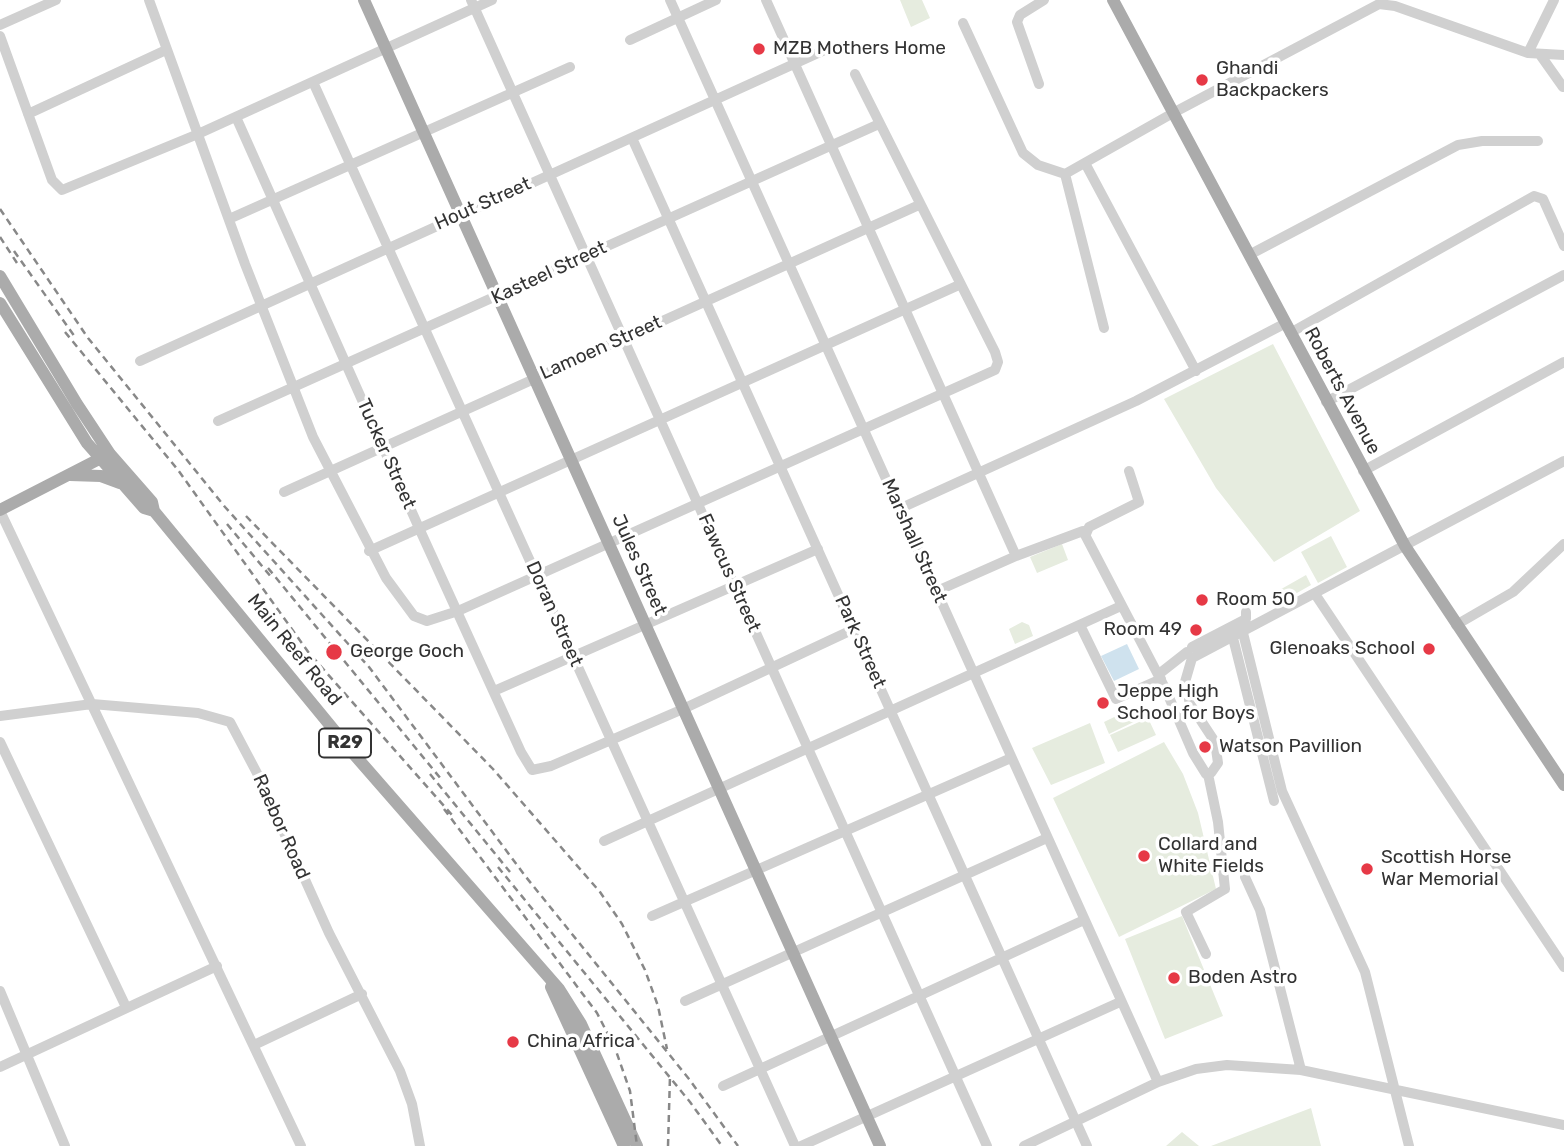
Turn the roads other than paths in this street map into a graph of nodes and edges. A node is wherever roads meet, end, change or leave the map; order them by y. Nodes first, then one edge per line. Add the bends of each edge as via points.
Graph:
1 (56, 0) edge
2 (149, 0) edge
3 (364, 0) edge
4 (492, 0) edge
5 (670, 0) edge
6 (716, 0) edge
7 (766, 0) edge
8 (1044, 0) edge
9 (1112, 0) edge
10 (1554, 0) edge
11 (1394, 3) edge
12 (473, 4) edge
13 (677, 18) junction
14 (963, 23) dead end
15 (0, 25) edge
16 (0, 36) edge
17 (629, 40) dead end
18 (827, 49) dead end
19 (166, 50) junction
20 (386, 50) junction
21 (1528, 53) junction
22 (1564, 55) edge
23 (1542, 56) junction
24 (795, 63) junction
25 (570, 67) dead end
26 (855, 74) dead end
27 (313, 82) junction
28 (1039, 84) dead end
29 (1563, 87) edge
30 (514, 92) junction
31 (715, 99) junction
32 (1173, 113) junction
33 (28, 114) junction
34 (236, 117) junction
35 (879, 124) junction
36 (423, 131) junction
37 (198, 134) junction
38 (632, 138) junction
39 (1538, 141) dead end
40 (831, 146) junction
41 (1085, 163) junction
42 (351, 164) junction
43 (550, 173) junction
44 (1065, 174) junction
45 (751, 182) junction
46 (272, 200) junction
47 (919, 205) junction
48 (461, 214) junction
49 (668, 218) junction
50 (229, 219) junction
51 (868, 227) junction
52 (389, 246) junction
53 (1564, 246) edge
54 (587, 255) junction
55 (1249, 255) junction
56 (789, 264) junction
57 (1564, 275) edge
58 (0, 276) edge
59 (310, 281) junction
60 (960, 285) junction
61 (498, 297) junction
62 (705, 301) junction
63 (0, 303) edge
64 (261, 305) junction
65 (904, 310) junction
66 (426, 328) junction
67 (1104, 328) dead end
68 (1287, 328) junction
69 (624, 338) junction
70 (825, 346) junction
71 (139, 361) dead end
72 (1564, 362) edge
73 (345, 364) junction
74 (1196, 371) junction
75 (535, 377) junction
76 (742, 383) junction
77 (292, 389) junction
78 (943, 394) junction
79 (1325, 402) junction
80 (461, 410) junction
81 (662, 419) junction
82 (218, 421) dead end
83 (863, 430) junction
84 (87, 443) junction
85 (383, 446) junction
86 (105, 456) junction
87 (571, 460) junction
88 (1564, 461) edge
89 (780, 466) junction
90 (329, 471) junction
91 (1129, 471) dead end
92 (1363, 471) junction
93 (72, 472) junction
94 (980, 474) junction
95 (124, 485) junction
96 (284, 492) dead end
97 (498, 492) junction
98 (698, 503) junction
99 (899, 509) junction
100 (0, 510) edge
101 (154, 511) junction
102 (419, 528) junction
103 (1086, 534) junction
104 (609, 544) junction
105 (1564, 544) edge
106 (1405, 546) junction
107 (817, 549) junction
108 (369, 551) junction
109 (1016, 555) junction
110 (536, 575) junction
111 (734, 584) junction
112 (937, 591) junction
113 (1315, 594) junction
114 (1121, 606) junction
115 (458, 611) junction
116 (1246, 612) dead end
117 (644, 624) junction
118 (1080, 625) junction
119 (1456, 625) junction
120 (854, 629) junction
121 (1238, 635) junction
122 (1191, 651) junction
123 (573, 656) junction
124 (772, 668) junction
125 (973, 675) junction
126 (1160, 677) junction
127 (494, 691) junction
128 (92, 704) junction
129 (683, 709) junction
130 (891, 712) junction
131 (0, 716) edge
132 (611, 740) junction
133 (0, 742) edge
134 (809, 750) junction
135 (1011, 758) junction
136 (1560, 771) edge
137 (1208, 774) junction
138 (1564, 785) edge
139 (718, 791) junction
140 (929, 794) junction
141 (1274, 801) dead end
142 (648, 820) junction
143 (846, 830) junction
144 (1046, 838) junction
145 (604, 841) dead end
146 (757, 871) junction
147 (964, 875) junction
148 (1245, 877) dead end
149 (684, 903) junction
150 (883, 912) junction
151 (652, 916) dead end
152 (1083, 920) junction
153 (793, 952) junction
154 (1206, 954) dead end
155 (1000, 957) junction
156 (217, 966) junction
157 (1564, 967) edge
158 (721, 984) junction
159 (0, 991) edge
160 (362, 994) junction
161 (919, 994) junction
162 (685, 1001) dead end
163 (1120, 1002) junction
164 (126, 1007) junction
165 (830, 1037) junction
166 (1038, 1041) junction
167 (254, 1045) junction
168 (26, 1055) junction
169 (0, 1067) edge
170 (761, 1069) junction
171 (1301, 1070) junction
172 (957, 1075) junction
173 (1158, 1082) junction
174 (723, 1087) dead end
175 (1394, 1089) junction
176 (867, 1117) junction
177 (1077, 1123) junction
178 (1564, 1125) edge
179 (628, 1144) edge
180 (65, 1146) edge
181 (301, 1146) edge
182 (420, 1146) edge
183 (795, 1146) edge
184 (801, 1146) edge
185 (880, 1146) edge
186 (987, 1146) edge
187 (1024, 1146) edge
188 (1087, 1146) edge
189 (1409, 1146) edge

1 - 15 street
2 - 19 street
3 - 20 main road, Jules Street
4 - 12 street
5 - 13 street, Marshall Street
6 - 13 street
7 - 24 street
8 - 28 street via 1020,15 1017,22
9 - 32 main road, Roberts Avenue
10 - 21 street
11 - 21 street
11 - 32 street via 1366,10
12 - 20 street
12 - 30 street, Fawcus Street
13 - 17 street
13 - 31 street, Marshall Street
14 - 44 street via 1023,153 1038,165
16 - 33 street
18 - 24 street, Hout Street
19 - 33 street
19 - 37 street
20 - 27 street
20 - 36 main road, Jules Street
21 - 23 street
22 - 23 street
23 - 29 street
24 - 31 street, Hout Street
24 - 40 street
25 - 30 street
26 - 35 street
27 - 34 street
27 - 42 street, Doran Street
30 - 36 street
30 - 43 street, Fawcus Street
31 - 38 street, Hout Street
31 - 45 street, Marshall Street
32 - 41 street
32 - 55 main road, Roberts Avenue
33 - 37 street via 58,189
34 - 37 street
34 - 46 street, Tucker Street
35 - 40 street, Kasteel Street
35 - 47 street
36 - 42 street
36 - 48 main road, Jules Street
37 - 50 street
38 - 43 street, Hout Street
38 - 49 street, Park Street
39 - 55 street via 1458,145
40 - 45 street, Kasteel Street
40 - 51 street
41 - 44 street
41 - 74 street
42 - 46 street
42 - 52 street, Doran Street
43 - 48 street, Hout Street
43 - 54 street, Fawcus Street
44 - 67 street
45 - 49 street, Kasteel Street
45 - 56 street, Marshall Street
46 - 50 street
46 - 59 street, Tucker Street
47 - 51 street, Lamoen Street
47 - 60 street
48 - 52 street, Hout Street
48 - 61 main road, Jules Street
49 - 54 street, Kasteel Street
49 - 62 street, Park Street
50 - 64 street
51 - 56 street, Lamoen Street
51 - 65 street
52 - 59 street, Hout Street
52 - 66 street, Doran Street
53 - 68 street via 1543,199 1537,196
54 - 61 street, Kasteel Street
54 - 69 street, Fawcus Street
55 - 68 main road, Roberts Avenue
56 - 62 street, Lamoen Street
56 - 70 street, Marshall Street
57 - 79 street
58 - 86 main road, Main Reef Road / R29
59 - 64 street, Hout Street
59 - 73 street, Tucker Street
60 - 65 street
60 - 78 street via 998,362 995,370
61 - 66 street, Kasteel Street
61 - 75 main road, Jules Street
62 - 69 street, Lamoen Street
62 - 76 street, Park Street
63 - 84 main road, Main Reef Road / R29
64 - 71 street, Hout Street
64 - 77 street
65 - 70 street
65 - 78 street
66 - 73 street, Kasteel Street
66 - 80 street, Doran Street
68 - 74 street
68 - 79 main road, Roberts Avenue
69 - 75 street, Lamoen Street
69 - 81 street, Fawcus Street
70 - 76 street
70 - 83 street, Marshall Street
72 - 92 street
73 - 77 street, Kasteel Street
73 - 85 street, Tucker Street
74 - 94 street
75 - 80 street, Lamoen Street
75 - 87 main road, Jules Street
76 - 81 street
76 - 89 street, Park Street
77 - 82 street, Kasteel Street
77 - 90 street
78 - 83 street
78 - 94 street
79 - 92 main road, Roberts Avenue
80 - 85 street, Lamoen Street
80 - 97 street, Doran Street
81 - 87 street
81 - 98 street, Fawcus Street
83 - 89 street
83 - 99 street, Marshall Street
84 - 86 main road, Main Reef Road / R29
84 - 93 main road
85 - 90 street, Lamoen Street
85 - 102 street, Tucker Street
86 - 93 main road
86 - 95 main road, Main Reef Road / R29
86 - 101 main road, Main Reef Road / R29 via 152,502
87 - 97 street
87 - 104 main road, Jules Street
88 - 106 street
89 - 98 street
89 - 107 street, Park Street
90 - 96 street, Lamoen Street
90 - 108 street
91 - 103 street via 1139,502 1089,527
92 - 106 main road, Roberts Avenue
93 - 95 main road
93 - 100 main road
94 - 99 street
94 - 109 street
95 - 101 main road, Main Reef Road / R29 via 145,508
97 - 102 street
97 - 110 street, Doran Street
98 - 104 street
98 - 111 street, Fawcus Street
99 - 112 street, Marshall Street
100 - 128 street
101 - 179 main road, Main Reef Road / R29 via 352,752 542,971
102 - 108 street
102 - 115 street, Tucker Street
103 - 109 street via 1074,532
103 - 114 street
104 - 110 street
104 - 117 main road, Jules Street
105 - 119 street via 1513,592
106 - 113 street
106 - 119 main road, Roberts Avenue
107 - 111 street
107 - 120 street, Park Street
108 - 115 street via 414,616 433,620
109 - 112 street
110 - 115 street
110 - 123 street, Doran Street
111 - 117 street
111 - 124 street, Fawcus Street
112 - 125 street, Marshall Street
113 - 121 street
113 - 157 street
114 - 118 street
114 - 126 street
115 - 127 street, Tucker Street
116 - 122 street via 1246,619
117 - 123 street
117 - 129 main road, Jules Street
118 - 125 street
118 - 126 street via 1116,699
119 - 136 main road, Roberts Avenue
120 - 124 street
120 - 130 street, Park Street
121 - 122 street
121 - 141 street
121 - 175 street via 1282,792 1362,962
122 - 126 street
122 - 137 street via 1185,682 1190,704 1208,728 1216,749 1217,768
123 - 127 street
123 - 132 street, Doran Street
124 - 129 street
124 - 134 street, Fawcus Street
125 - 130 street
125 - 135 street, Marshall Street
126 - 137 street via 1193,753
127 - 132 street, Tucker Street via 530,768 536,771
128 - 131 street, Raebor Road
128 - 156 street
128 - 160 street, Raebor Road via 206,715 230,722
129 - 132 street
129 - 139 main road, Jules Street
130 - 134 street
130 - 140 street, Park Street
132 - 142 street, Doran Street
133 - 164 street
134 - 139 street
134 - 143 street, Fawcus Street
135 - 140 street
135 - 144 street, Marshall Street
136 - 138 main road, Roberts Avenue
137 - 154 street via 1225,889 1186,912
139 - 142 street
139 - 146 main road, Jules Street
140 - 143 street
140 - 147 street, Park Street
142 - 145 street
142 - 149 street, Doran Street
143 - 146 street
143 - 150 street, Fawcus Street
144 - 147 street
144 - 152 street, Marshall Street
146 - 149 street
146 - 153 main road, Jules Street
147 - 150 street
147 - 155 street, Park Street
148 - 171 street via 1260,910
149 - 151 street
149 - 158 street, Doran Street
150 - 153 street
150 - 161 street, Fawcus Street
152 - 155 street
152 - 163 street, Marshall Street
153 - 158 street
153 - 165 main road, Jules Street
155 - 161 street
155 - 166 street, Park Street
156 - 164 street
156 - 167 street
158 - 162 street
158 - 170 street, Doran Street
159 - 168 street
160 - 167 street
160 - 182 street, Raebor Road via 400,1071
161 - 165 street
161 - 172 street, Fawcus Street
163 - 166 street
163 - 173 street, Marshall Street
164 - 168 street
165 - 170 street
165 - 176 main road, Jules Street
166 - 172 street
166 - 177 street, Park Street
167 - 181 street
168 - 169 street
168 - 180 street
170 - 174 street
170 - 183 street, Doran Street
171 - 173 street via 1227,1065 1196,1069
171 - 175 street
172 - 176 street
172 - 186 street, Fawcus Street
173 - 177 street
175 - 178 street
175 - 189 street
176 - 184 street
176 - 185 main road, Jules Street
177 - 187 street
177 - 188 street, Park Street

